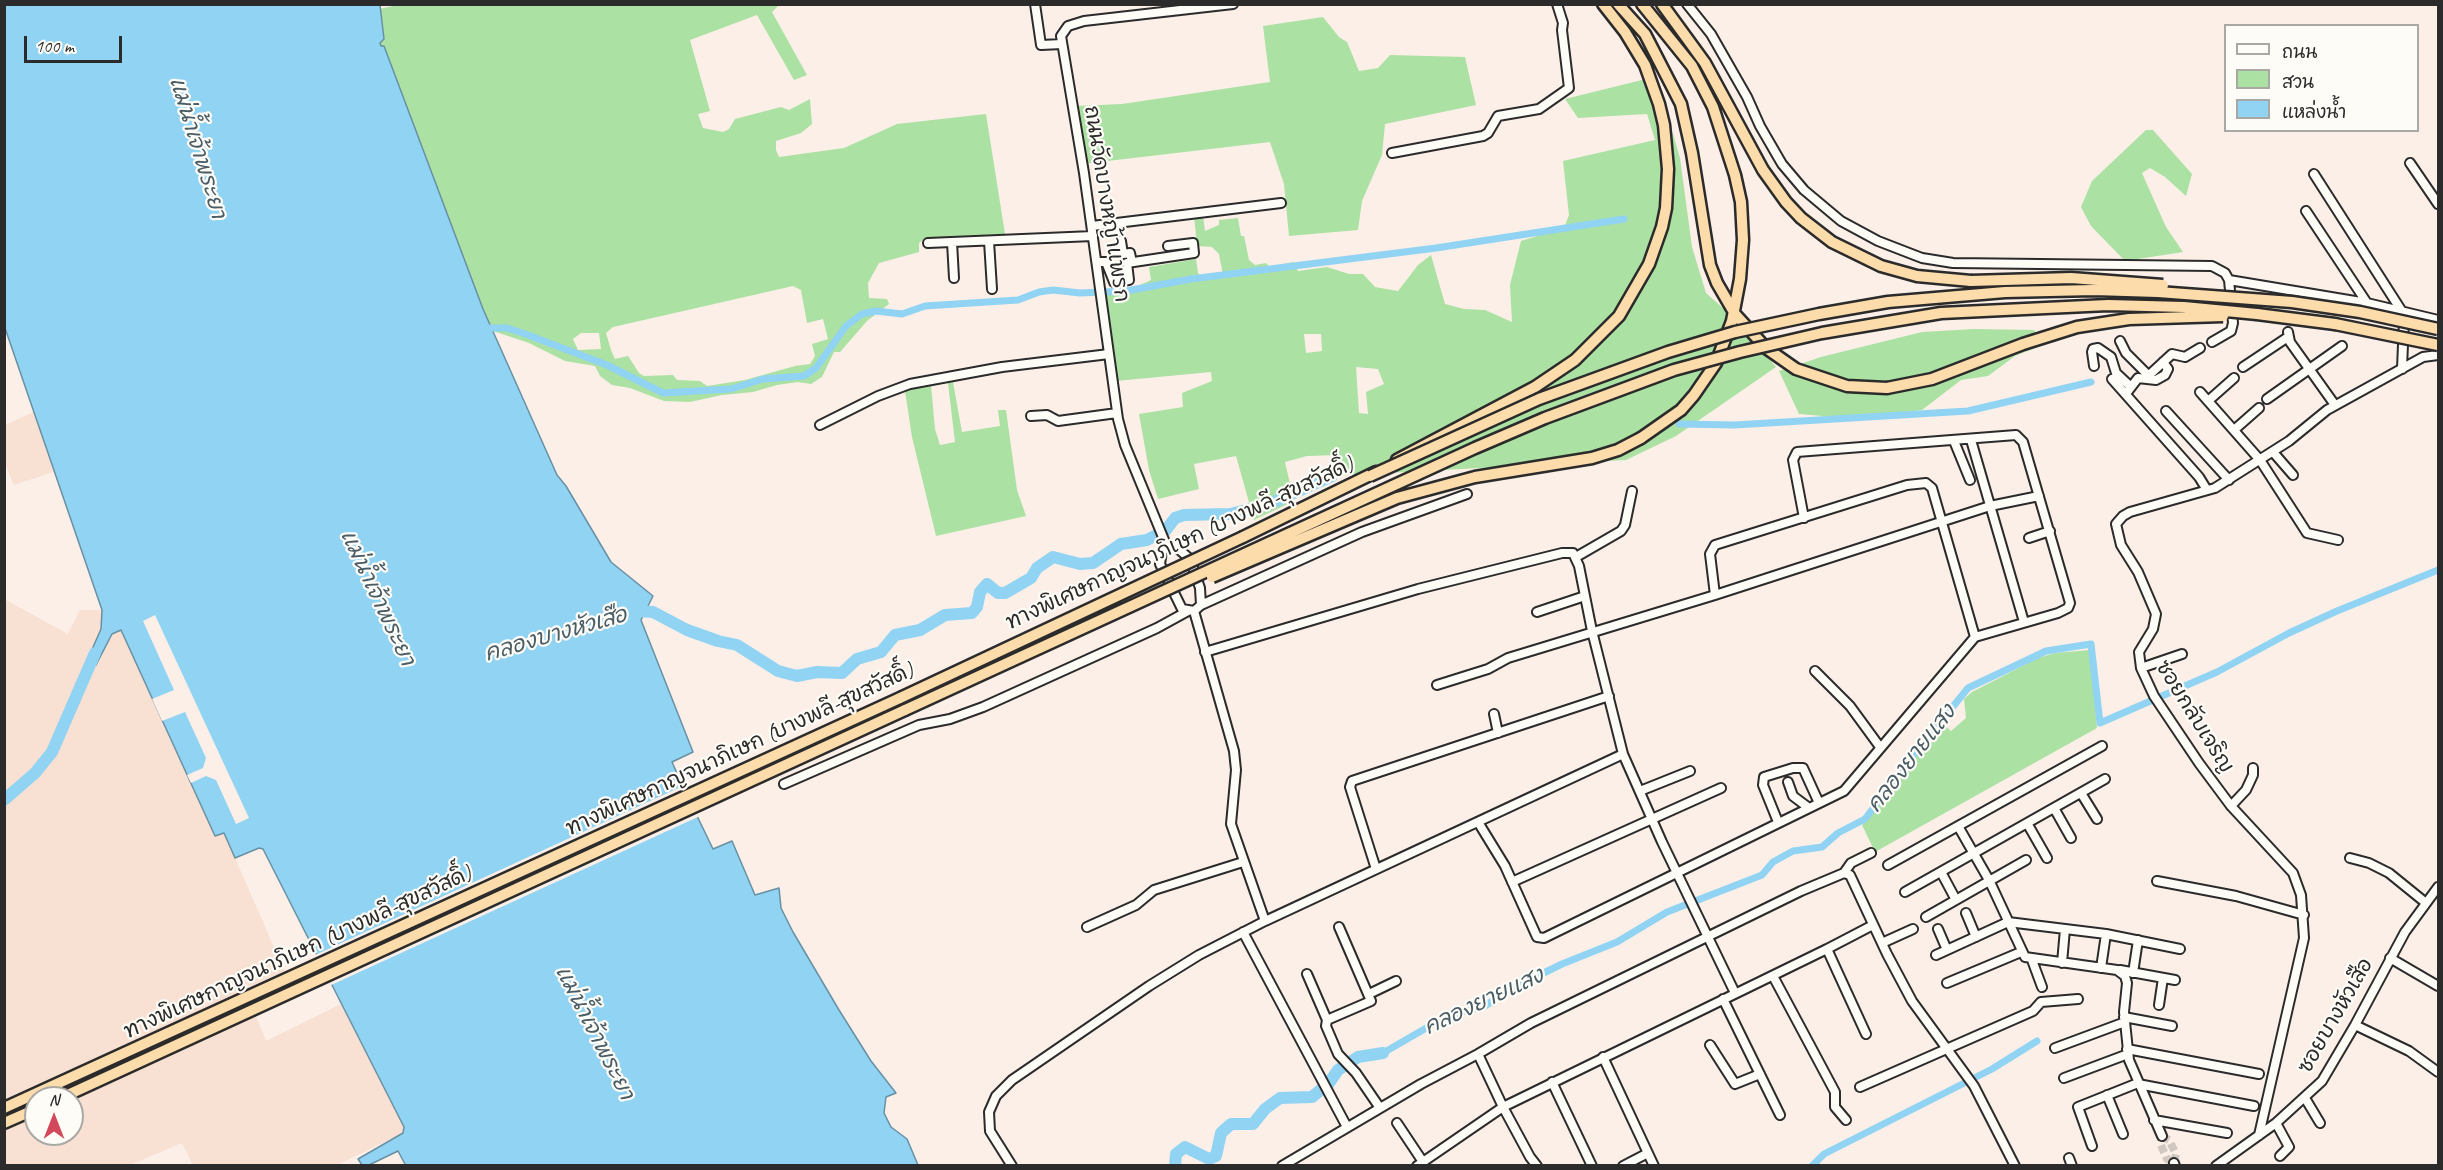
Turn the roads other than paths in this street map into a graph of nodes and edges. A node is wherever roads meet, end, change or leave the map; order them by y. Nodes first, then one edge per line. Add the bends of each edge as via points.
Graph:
1 (1035, 4) edge
2 (1233, 4) edge
3 (1557, 4) edge
4 (1603, 4) edge
5 (1618, 4) edge
6 (1642, 4) edge
7 (1662, 4) edge
8 (1687, 4) edge
9 (1062, 44) junction
10 (1392, 153) dead end
11 (2410, 163) dead end
12 (2314, 174) dead end
13 (1281, 202) dead end
14 (2439, 204) edge
15 (2306, 211) dead end
16 (1092, 226) junction
17 (1093, 236) junction
18 (989, 241) junction
19 (1120, 241) dead end
20 (952, 242) junction
21 (928, 243) dead end
22 (1168, 246) dead end
23 (1097, 262) junction
24 (1132, 262) junction
25 (954, 278) dead end
26 (2229, 280) junction
27 (992, 289) dead end
28 (2239, 296) junction
29 (2367, 303) junction
30 (2403, 311) junction
31 (2257, 314) junction
32 (2439, 320) edge
33 (2439, 329) edge
34 (2120, 341) dead end
35 (2212, 342) dead end
36 (2439, 345) edge
37 (2342, 346) dead end
38 (2200, 348) dead end
39 (1109, 354) junction
40 (2439, 355) edge
41 (2094, 366) dead end
42 (2243, 367) dead end
43 (2309, 369) junction
44 (2402, 369) junction
45 (2147, 377) junction
46 (2234, 378) dead end
47 (2112, 379) dead end
48 (2128, 391) junction
49 (2200, 392) dead end
50 (2267, 399) dead end
51 (2208, 401) junction
52 (2335, 405) junction
53 (2259, 408) dead end
54 (2166, 411) dead end
55 (1117, 413) junction
56 (1031, 416) dead end
57 (820, 425) dead end
58 (2234, 430) junction
59 (1971, 440) junction
60 (1954, 441) junction
61 (2273, 452) junction
62 (2260, 460) junction
63 (2293, 475) dead end
64 (1370, 476) junction
65 (1970, 480) dead end
66 (2229, 480) junction
67 (2207, 490) junction
68 (1632, 492) dead end
69 (1467, 494) dead end
70 (2039, 496) junction
71 (1990, 506) junction
72 (1804, 518) junction
73 (1941, 523) junction
74 (2050, 531) junction
75 (2029, 537) dead end
76 (2337, 540) dead end
77 (1167, 547) junction
78 (1576, 557) junction
79 (1715, 595) junction
80 (1585, 596) junction
81 (1194, 609) junction
82 (1537, 612) dead end
83 (1103, 620) junction
84 (2024, 622) junction
85 (1592, 631) junction
86 (1974, 637) junction
87 (1205, 652) junction
88 (2182, 654) dead end
89 (2141, 668) junction
90 (1815, 671) dead end
91 (1437, 685) dead end
92 (1609, 696) junction
93 (1494, 714) dead end
94 (1498, 733) junction
95 (2102, 746) dead end
96 (1880, 747) junction
97 (1623, 754) junction
98 (2253, 768) dead end
99 (1690, 771) dead end
100 (2105, 779) dead end
101 (1788, 782) dead end
102 (784, 784) dead end
103 (1721, 788) dead end
104 (1640, 791) junction
105 (2081, 793) junction
106 (1819, 803) junction
107 (2231, 806) junction
108 (1809, 808) junction
109 (2054, 808) junction
110 (1651, 818) junction
111 (2097, 819) dead end
112 (1478, 822) junction
113 (1778, 822) junction
114 (2027, 823) junction
115 (1958, 826) junction
116 (2071, 838) dead end
117 (1871, 853) dead end
118 (1974, 854) junction
119 (2047, 858) dead end
120 (2350, 858) dead end
121 (2026, 860) dead end
122 (1243, 862) junction
123 (1888, 865) dead end
124 (1376, 869) junction
125 (1941, 872) junction
126 (1677, 873) junction
127 (1844, 873) junction
128 (1989, 880) junction
129 (2157, 881) dead end
130 (1512, 882) junction
131 (2439, 887) edge
132 (1905, 892) dead end
133 (1956, 900) junction
134 (2426, 903) junction
135 (1966, 913) dead end
136 (2304, 915) junction
137 (1926, 917) dead end
138 (1265, 921) junction
139 (2008, 922) junction
140 (1873, 925) junction
141 (1088, 927) dead end
142 (1339, 927) dead end
143 (1913, 929) dead end
144 (1938, 929) dead end
145 (2065, 929) junction
146 (1243, 932) junction
147 (2106, 934) junction
148 (1707, 937) junction
149 (1976, 937) junction
150 (2138, 940) junction
151 (1882, 943) junction
152 (1827, 949) junction
153 (2180, 949) dead end
154 (1947, 950) junction
155 (2021, 952) junction
156 (1936, 955) dead end
157 (2390, 958) junction
158 (2032, 960) junction
159 (2062, 963) junction
160 (2101, 968) junction
161 (2117, 970) junction
162 (2133, 973) junction
163 (1307, 974) dead end
164 (1773, 976) junction
165 (2163, 978) junction
166 (2175, 980) dead end
167 (1396, 981) dead end
168 (1947, 983) dead end
169 (2439, 986) edge
170 (2042, 987) dead end
171 (1736, 993) junction
172 (1369, 994) junction
173 (1723, 999) junction
174 (2078, 999) dead end
175 (2159, 1005) dead end
176 (1327, 1020) junction
177 (2125, 1020) junction
178 (2355, 1025) junction
179 (2172, 1026) dead end
180 (1866, 1034) dead end
181 (1710, 1045) dead end
182 (1946, 1048) junction
183 (2055, 1048) dead end
184 (2127, 1052) junction
185 (1478, 1054) junction
186 (1603, 1057) junction
187 (2438, 1070) edge
188 (1760, 1074) junction
189 (2259, 1074) dead end
190 (2064, 1077) dead end
191 (1552, 1082) junction
192 (2138, 1083) junction
193 (1860, 1086) dead end
194 (84, 1087) edge
195 (2107, 1095) junction
196 (2305, 1098) junction
197 (2254, 1106) dead end
198 (1503, 1107) junction
199 (4, 1108) edge
200 (1380, 1108) junction
201 (24, 1114) edge
202 (1780, 1114) dead end
203 (1845, 1120) dead end
204 (2154, 1120) junction
205 (4, 1123) edge
206 (1396, 1123) dead end
207 (2276, 1123) junction
208 (2320, 1123) dead end
209 (1347, 1127) junction
210 (2227, 1133) dead end
211 (2123, 1134) dead end
212 (2259, 1135) junction
213 (2162, 1136) tunnel mouth
214 (2092, 1146) dead end
215 (1648, 1153) junction
216 (2280, 1156) dead end
217 (1422, 1164) edge
218 (1012, 1166) edge
219 (1282, 1166) edge
220 (1537, 1166) edge
221 (1592, 1166) edge
222 (1623, 1166) edge
223 (1654, 1166) edge
224 (2014, 1166) edge
225 (2216, 1166) edge

1 - 9 street via 1041,45
2 - 9 street via 1084,21 1068,26 1061,36
3 - 10 street via 1570,84 1566,91 1539,109 1498,116 1483,136
4 - 64 highway, bridge via 1645,65 1664,125 1666,208 1657,246 1641,280 1604,333 1558,372
5 - 31 highway, bridge via 1645,34 1681,104 1706,248 1717,283 1754,336 1796,369 1847,386 1887,388 1932,379 2077,327 2129,319
6 - 83 highway, bridge via 1692,66 1713,107 1741,202 1742,259 1732,321 1716,363 1681,410 1618,450 1592,458 1475,477 1397,498
7 - 28 highway, bridge via 1705,63 1773,185 1801,218 1848,251 1898,272 1937,279 2094,279
8 - 26 street via 1711,34 1782,164 1804,190 1835,216 1878,241 1922,258 1953,263 2209,266 2219,269
9 - 16 street, ถนนวัดบางหญ้าแพรก
11 - 14 street
12 - 30 street
13 - 16 street
15 - 29 street
16 - 17 street, ถนนวัดบางหญ้าแพรก
17 - 18 street
17 - 23 street, ถนนวัดบางหญ้าแพรก
18 - 20 street
18 - 27 street
19 - 24 street via 1123,254 1130,253
20 - 21 street
20 - 25 street
22 - 24 street via 1193,243 1194,253
23 - 24 street via 1106,262 1114,282 1129,280 1127,263
23 - 39 street, ถนนวัดบางหญ้าแพรก
26 - 29 street
26 - 35 street via 2233,327
28 - 33 highway, ทางพิเศษกาญจนาภิเษก (บางพลี-สุขสวัสดิ์), bridge via 2360,312
28 - 64 highway, ทางพิเศษกาญจนาภิเษก (บางพลี-สุขสวัสดิ์), bridge via 2094,290 2005,292 1888,302 1818,314 1668,352 1539,399
29 - 30 street
30 - 32 street
30 - 44 street
31 - 36 highway, ทางพิเศษกาญจนาภิเษก (บางพลี-สุขสวัสดิ์), bridge via 2335,324
31 - 83 highway, ทางพิเศษกาญจนาภิเษก (บางพลี-สุขสวัสดิ์), bridge via 2118,305 1988,309 1890,320 1740,352 1674,370 1545,418
34 - 45 street
37 - 43 street
38 - 45 street via 2186,357 2172,354
39 - 55 street, ถนนวัดบางหญ้าแพรก
39 - 57 street via 1002,367 910,384
40 - 44 street, ซอยกลับเจริญ via 2423,357
41 - 48 street via 2092,352 2098,348 2110,357
42 - 43 street via 2288,334
43 - 50 street
43 - 52 street
44 - 52 street, ซอยกลับเจริญ
45 - 48 street via 2138,378
46 - 51 street
47 - 48 street
48 - 67 street
49 - 51 street
51 - 58 street
52 - 61 street, ซอยกลับเจริญ
53 - 58 street
54 - 66 street
55 - 56 street via 1058,420 1047,415
55 - 77 street, ถนนวัดบางหญ้าแพรก via 1125,445
58 - 62 street
59 - 60 street
59 - 70 street via 2020,437
59 - 71 street
60 - 65 street
60 - 72 street via 1797,452 1794,460
61 - 62 street, ซอยกลับเจริญ
61 - 63 street
62 - 66 street, ซอยกลับเจริญ
62 - 76 street via 2307,533
64 - 199 highway, ทางพิเศษกาญจนาภิเษก (บางพลี-สุขสวัสดิ์), bridge via 900,698
66 - 67 street, ซอยกลับเจริญ
67 - 89 street, ซอยกลับเจริญ via 2130,512 2116,524 2121,545 2156,614 2153,630 2139,652
68 - 78 street via 1621,531
69 - 81 street via 1362,532
70 - 71 street
70 - 74 street
71 - 73 street
71 - 84 street
72 - 73 street via 1907,485 1926,483 1932,488
72 - 79 street via 1716,545 1710,554
73 - 79 street
73 - 86 street
74 - 75 street
74 - 84 street via 2070,603 2058,613
77 - 81 street, ถนนวัดบางหญ้าแพรก via 1180,548 1190,559 1200,588
77 - 81 street, ถนนวัดบางหญ้าแพรก via 1162,551 1160,564 1182,609
78 - 80 street
78 - 87 street via 1573,553 1562,553 1418,589
79 - 85 street
80 - 82 street
80 - 85 street
81 - 87 street, ถนนวัดบางหญ้าแพรก
81 - 102 street via 983,707 919,725
83 - 194 highway, ทางพิเศษกาญจนาภิเษก (บางพลี-สุขสวัสดิ์), bridge
84 - 86 street
85 - 91 street
85 - 92 street
86 - 96 street
87 - 122 street, ถนนวัดบางหญ้าแพรก via 1234,751 1231,824
88 - 89 street
89 - 107 street, ซอยกลับเจริญ via 2157,699
90 - 96 street via 1850,706
92 - 94 street
92 - 97 street
93 - 94 street
94 - 124 street via 1350,783
95 - 115 street
96 - 106 street via 1844,791
97 - 104 street
97 - 112 street
98 - 107 street via 2246,790
99 - 104 street
100 - 105 street
101 - 108 street via 1793,795
103 - 110 street
104 - 110 street
105 - 109 street
105 - 111 street
106 - 108 street
106 - 113 street via 1803,768 1767,775 1763,785
107 - 136 street, ซอยกลับเจริญ via 2293,873
108 - 113 street
109 - 114 street
109 - 116 street
110 - 126 street
110 - 130 street
112 - 124 street
112 - 130 street
113 - 126 street
114 - 118 street
114 - 119 street
115 - 118 street
115 - 123 street
117 - 127 street via 1851,863
118 - 125 street
118 - 128 street
120 - 134 street via 2389,873
121 - 128 street
122 - 138 street, ถนนวัดบางหญ้าแพรก
122 - 141 street via 1154,890 1136,905
124 - 138 street
125 - 132 street
125 - 133 street
126 - 130 street via 1539,938
126 - 148 street
127 - 140 street via 1850,876
127 - 148 street
128 - 133 street
128 - 139 street
129 - 136 street via 2236,896
131 - 134 street, ซอยบางหัวเสือ
133 - 137 street
134 - 157 street, ซอยบางหัวเสือ
135 - 149 street
136 - 212 street, ซอยกลับเจริญ via 2304,938
138 - 146 street
139 - 145 street
139 - 149 street
139 - 155 street
140 - 151 street
140 - 152 street
142 - 172 street
143 - 151 street
144 - 154 street
145 - 147 street
145 - 159 street
146 - 209 street
146 - 218 street via 1152,984 1005,1086 989,1112 990,1131
147 - 150 street
147 - 160 street
148 - 171 street
148 - 185 street via 1531,1023
149 - 154 street
150 - 153 street
150 - 162 street
151 - 182 street via 1912,1001
152 - 164 street
152 - 180 street
154 - 156 street
155 - 158 street
155 - 168 street
157 - 169 street
157 - 178 street, ซอยบางหัวเสือ
158 - 159 street
158 - 170 street
159 - 160 street
160 - 161 street
161 - 162 street
161 - 177 street via 2127,981
162 - 165 street
163 - 176 street
164 - 171 street
164 - 203 street via 1835,1092 1835,1107
165 - 166 street
165 - 175 street
167 - 172 street
171 - 173 street
172 - 176 street via 1370,1004
173 - 186 street
173 - 188 street
174 - 182 street via 2041,1002 2033,1011
176 - 200 street via 1338,1054
177 - 179 street
177 - 183 street
177 - 184 street
178 - 187 street
178 - 196 street, ซอยบางหัวเสือ via 2328,1073
181 - 188 street via 1736,1084
182 - 193 street
182 - 224 street via 1974,1086
184 - 189 street
184 - 190 street
184 - 192 street
185 - 198 street
185 - 200 street
186 - 191 street
186 - 215 street
188 - 202 street
191 - 198 street
191 - 221 street
192 - 195 street
192 - 197 street
192 - 204 street
195 - 211 street
195 - 214 street via 2077,1109
196 - 207 street, ซอยบางหัวเสือ
196 - 208 street
198 - 217 street
198 - 220 street
200 - 209 street
201 - 205 highway
204 - 210 street
204 - 213 street
206 - 217 street
207 - 212 street, ซอยบางหัวเสือ
207 - 216 street via 2289,1147
209 - 219 street
212 - 225 street, ซอยบางหัวเสือ
215 - 222 street
215 - 223 street

